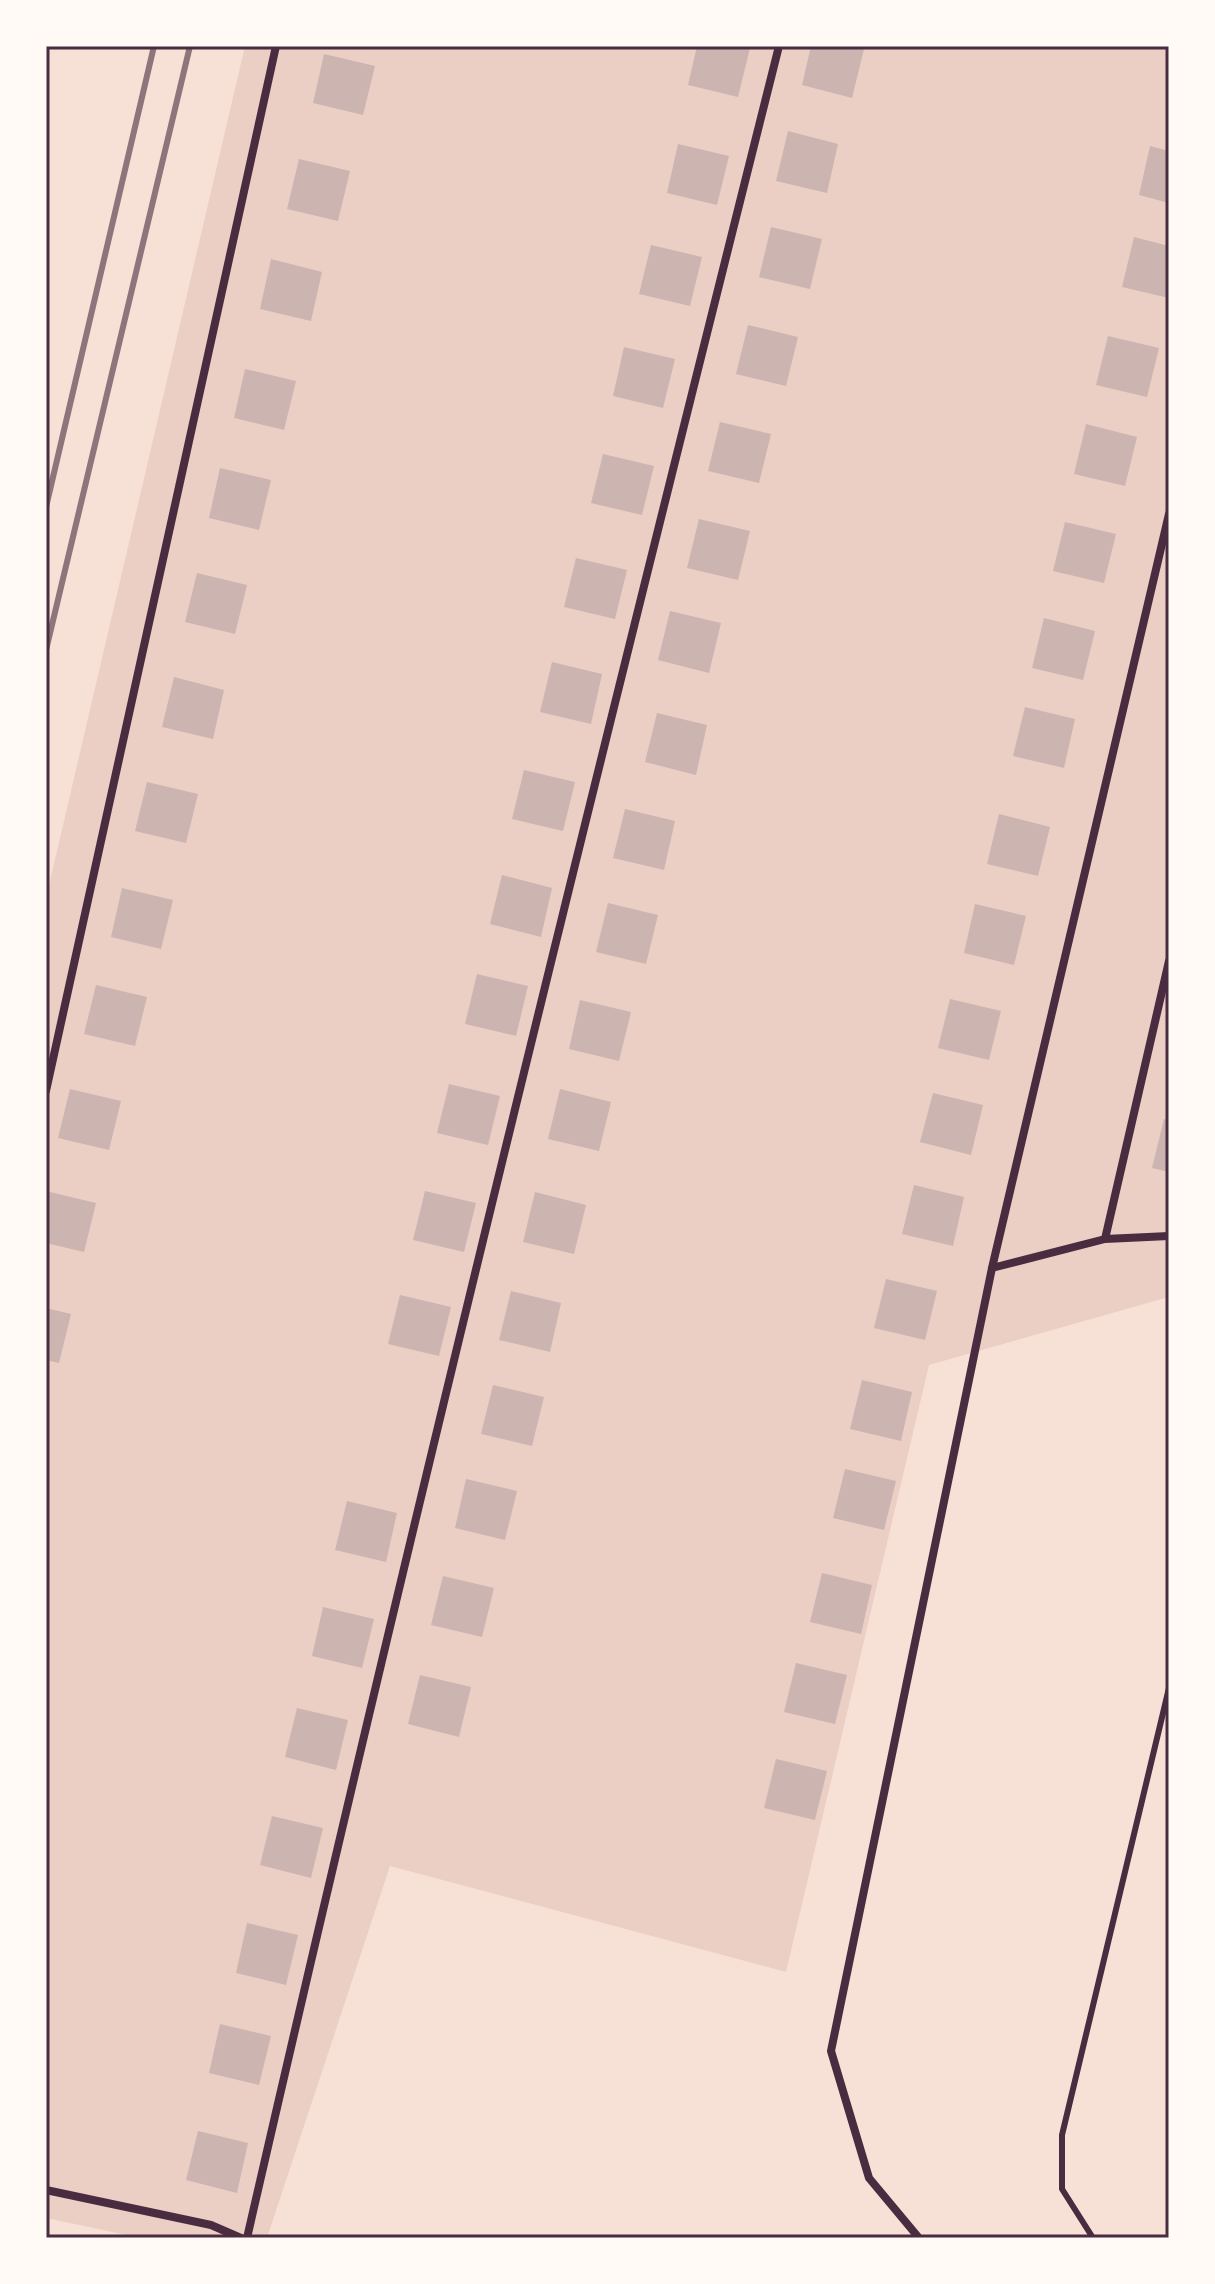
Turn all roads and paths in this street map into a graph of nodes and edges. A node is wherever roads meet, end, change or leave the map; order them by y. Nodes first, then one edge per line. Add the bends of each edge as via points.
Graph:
1 (276, 46) edge
2 (779, 46) edge
3 (1169, 514) edge
4 (1169, 961) edge
5 (46, 1091) edge
6 (1169, 1236) edge
7 (1105, 1239) junction
8 (992, 1268) junction
9 (1169, 1688) edge
10 (46, 2190) edge
11 (244, 2238) edge
12 (919, 2238) edge
13 (1093, 2238) edge

1 - 5 street
2 - 11 street
3 - 8 street
4 - 7 street
6 - 7 street
7 - 8 street
8 - 12 street via 831,2051 869,2178
9 - 13 lane via 1062,2135 1062,2189
10 - 11 street via 211,2225

